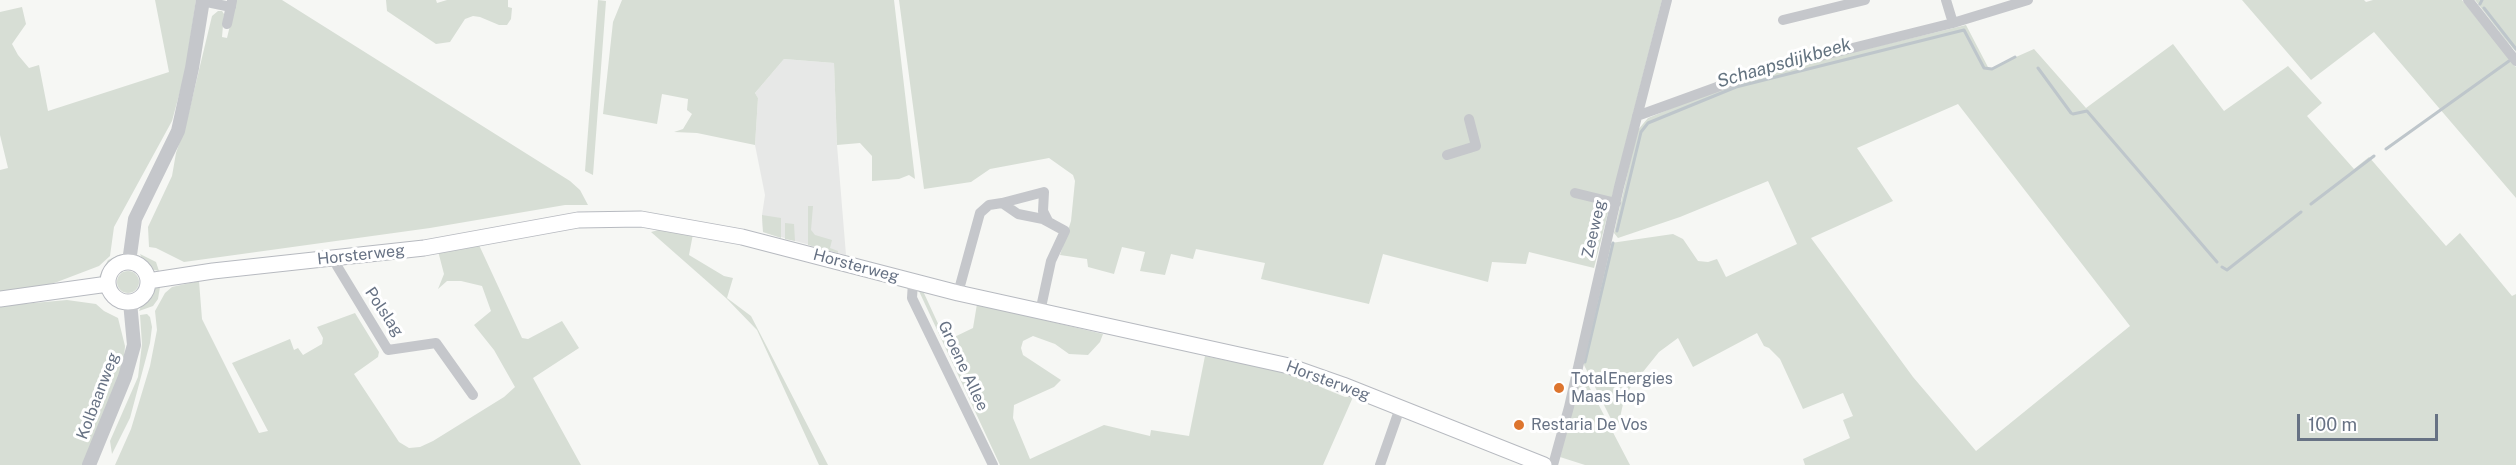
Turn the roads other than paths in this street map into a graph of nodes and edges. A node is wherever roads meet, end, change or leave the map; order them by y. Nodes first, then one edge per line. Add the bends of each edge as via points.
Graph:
1 (1667, 0) edge
2 (1865, 0) edge
3 (1946, 0) edge
4 (2028, 0) edge
5 (2468, 0) edge
6 (207, 1) edge
7 (232, 3) edge
8 (1783, 20) dead end
9 (1953, 23) junction
10 (227, 24) dead end
11 (2516, 61) edge
12 (1637, 116) junction
13 (1469, 119) dead end
14 (1447, 156) dead end
15 (1575, 193) dead end
16 (1002, 203) junction
17 (1616, 203) junction
18 (1048, 221) junction
19 (336, 258) junction
20 (129, 262) junction
21 (148, 281) junction
22 (914, 282) junction
23 (108, 284) junction
24 (958, 293) junction
25 (0, 299) edge
26 (130, 302) junction
27 (1040, 312) junction
28 (473, 395) dead end
29 (1400, 408) junction
30 (990, 464) edge
31 (89, 465) edge
32 (1380, 465) edge
33 (1544, 465) edge
34 (1553, 465) edge

1 - 12 street, Zeeweg
2 - 8 street
3 - 9 street
4 - 9 street
5 - 11 street
6 - 7 street
6 - 20 street via 174,141 135,219
7 - 10 street
9 - 12 street via 1764,70
12 - 17 street, Zeeweg
13 - 14 street via 1476,146
15 - 17 street
16 - 18 street via 1018,214
16 - 18 street via 1044,192 1043,211
16 - 24 street via 989,205 980,213
17 - 34 street, Zeeweg
18 - 27 street via 1065,231 1051,261
19 - 21 main road, Horsterweg
19 - 22 main road, Horsterweg via 457,243 578,220 641,219 742,237
19 - 28 street, Polslag via 337,266 388,350 435,343
20 - 21 main road via 144,270
20 - 23 main road via 113,268
21 - 26 main road via 146,293
22 - 24 main road, Horsterweg
22 - 30 street, Groene Allee via 912,298
23 - 25 main road
23 - 26 main road via 113,296
24 - 27 main road, Horsterweg
26 - 31 street, Kolbaanweg via 134,345
27 - 29 main road, Horsterweg via 1289,366
29 - 32 street
29 - 33 main road, Horsterweg

